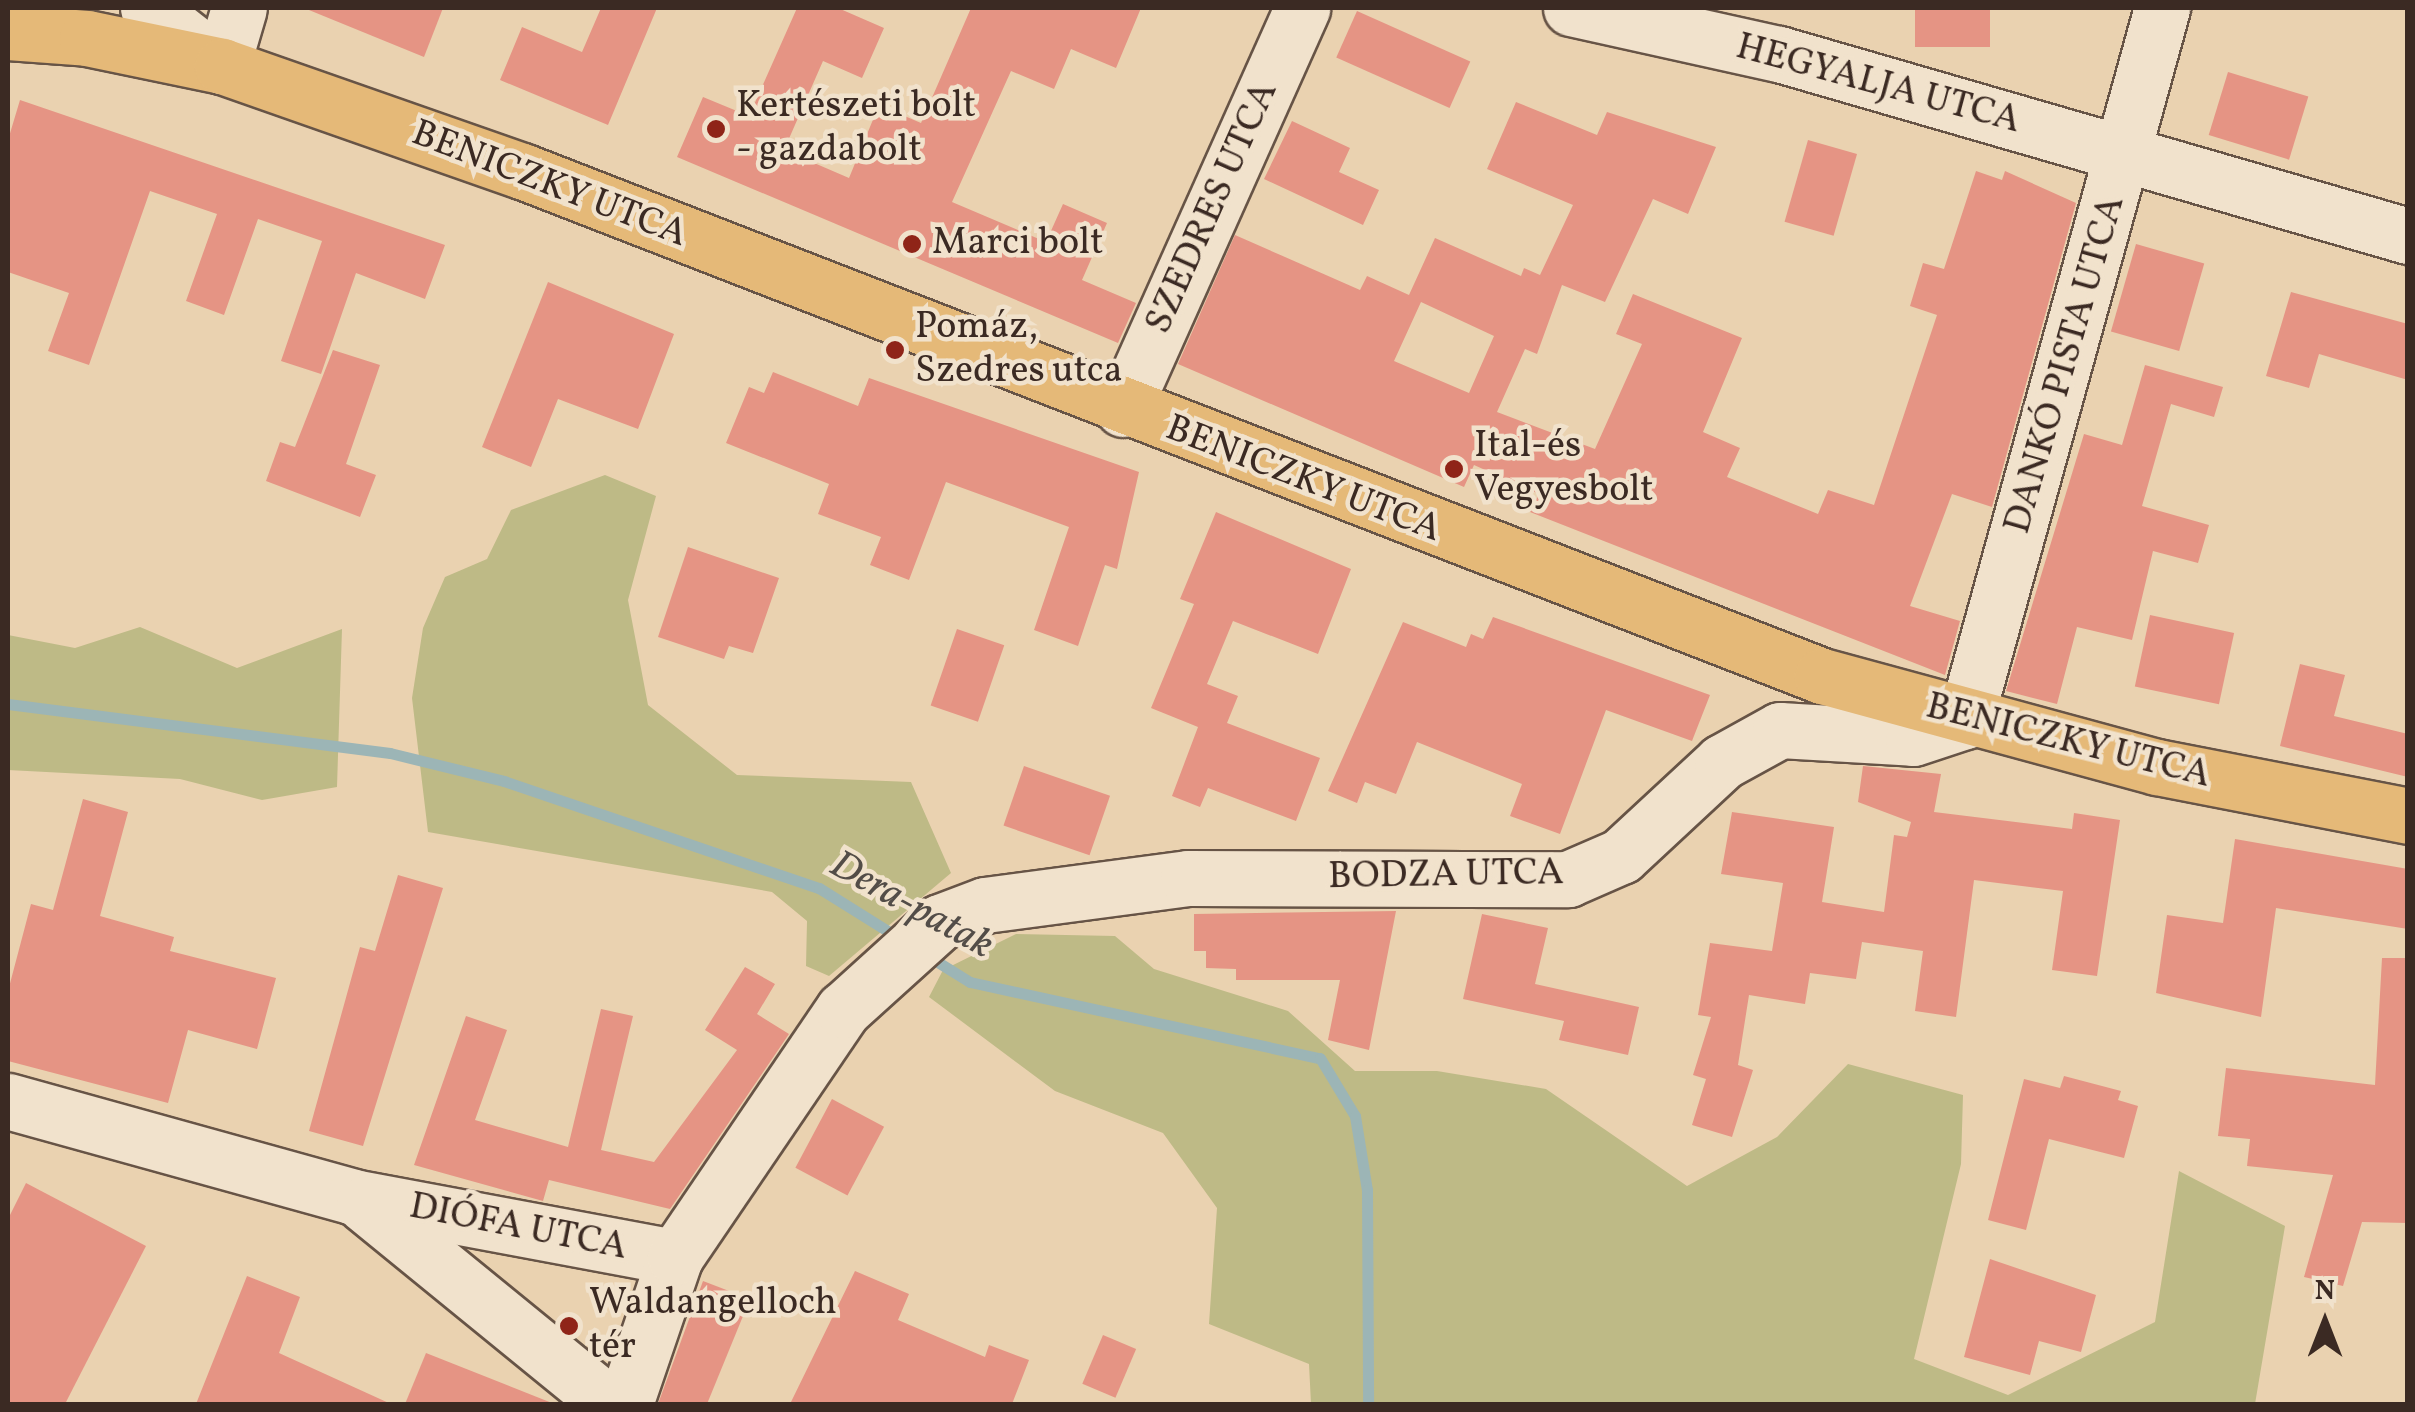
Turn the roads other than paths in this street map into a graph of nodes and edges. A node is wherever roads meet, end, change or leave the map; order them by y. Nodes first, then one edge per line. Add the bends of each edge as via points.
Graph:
1 (148, 8) edge
2 (239, 8) edge
3 (1302, 8) edge
4 (1571, 8) edge
5 (2162, 8) edge
6 (8, 32) edge
7 (222, 66) junction
8 (2126, 154) junction
9 (2408, 236) edge
10 (1124, 409) junction
11 (1964, 721) junction
12 (2408, 816) edge
13 (890, 961) joint
14 (8, 1101) edge
15 (353, 1197) junction
16 (675, 1258) junction
17 (608, 1404) edge
18 (625, 1404) edge

1 - 7 street
2 - 7 street
3 - 10 street, SZEDRES UTCA
4 - 8 street, HEGYALJA UTCA via 1779,54
5 - 8 street, DANKÓ PISTA UTCA
6 - 7 main road, BENICZKY UTCA via 87,38
7 - 10 main road, BENICZKY UTCA via 522,171
8 - 9 street, HEGYALJA UTCA
8 - 11 street, DANKÓ PISTA UTCA
10 - 11 main road, BENICZKY UTCA via 1713,639
11 - 12 main road, BENICZKY UTCA
11 - 13 street, BODZA UTCA via 1913,738 1780,730 1722,762 1621,856 1568,879 1188,878 985,905 940,922
13 - 16 street, DIÓFA UTCA via 843,1010
14 - 15 street, DIÓFA UTCA
15 - 16 street, DIÓFA UTCA
15 - 17 street
16 - 18 street

